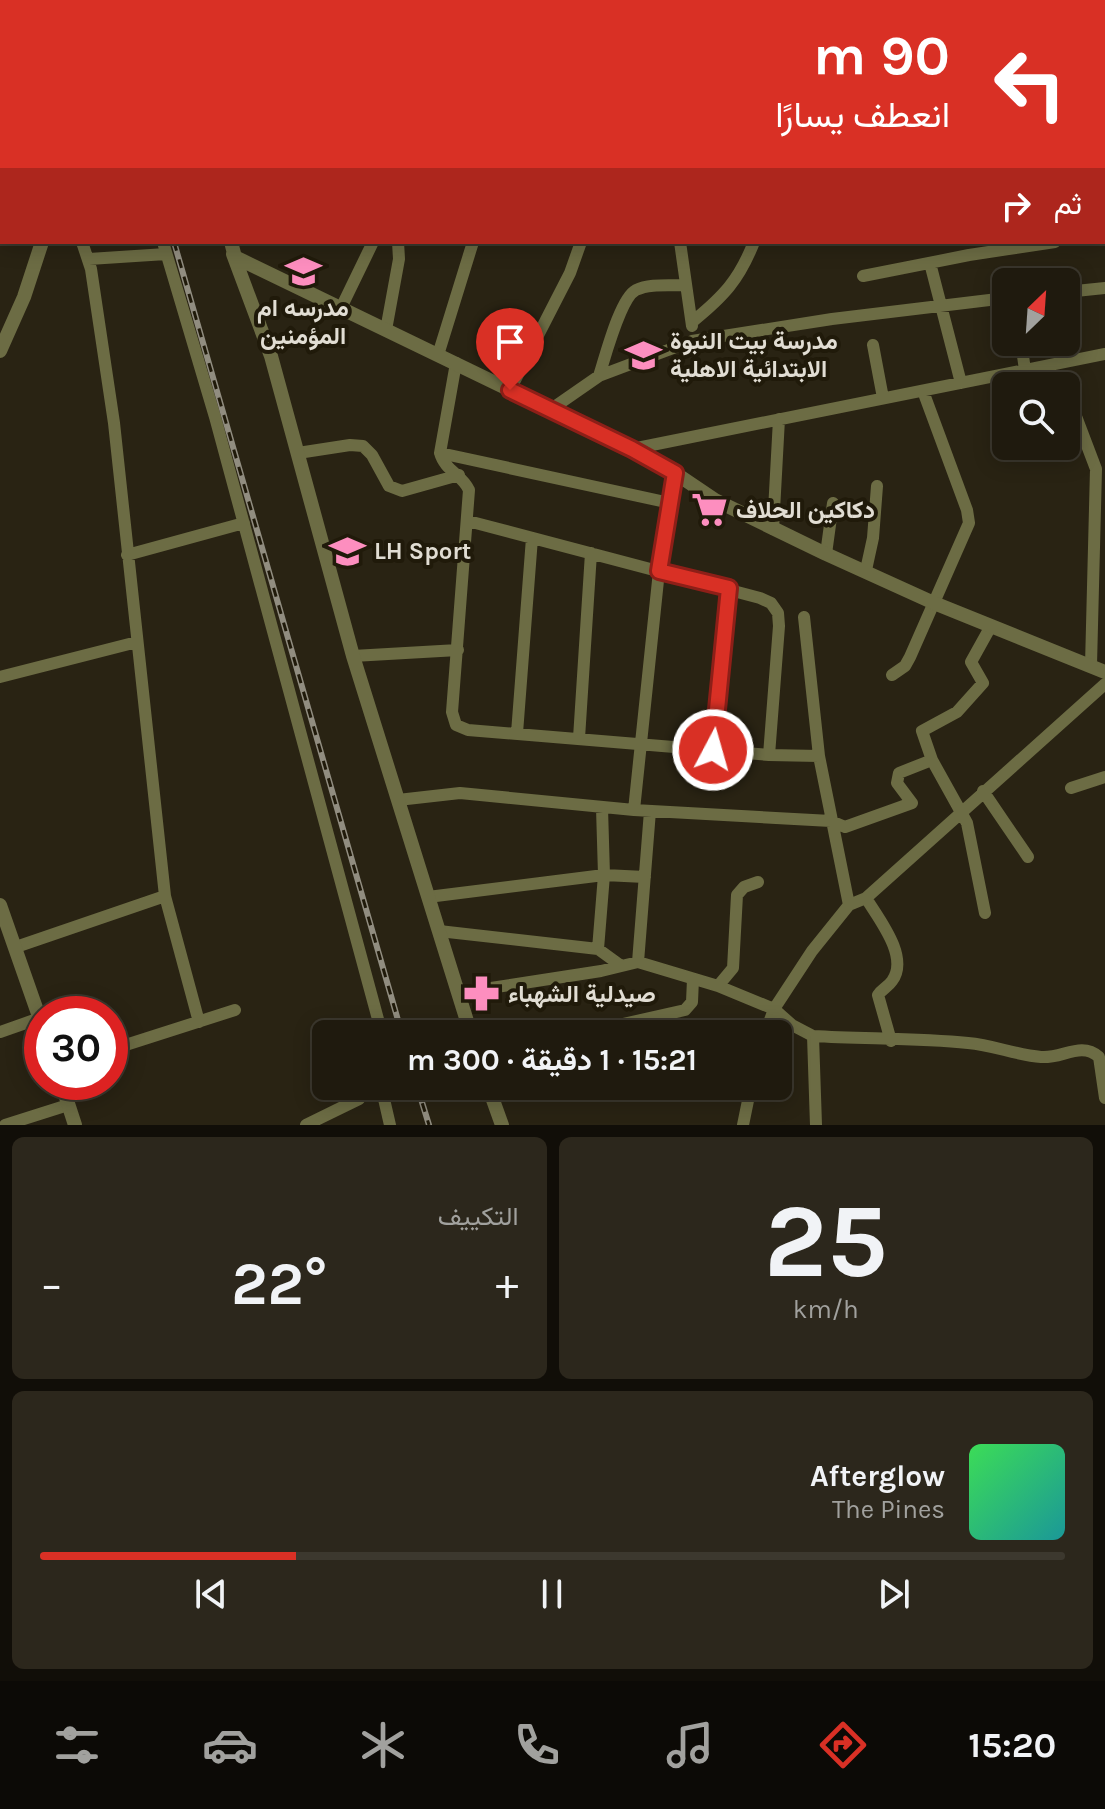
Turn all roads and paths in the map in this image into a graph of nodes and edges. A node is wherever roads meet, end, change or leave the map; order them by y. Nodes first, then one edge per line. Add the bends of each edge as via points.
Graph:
1 (41, 244) edge
2 (83, 244) edge
3 (372, 244) edge
4 (398, 244) edge
5 (472, 244) edge
6 (580, 244) edge
7 (680, 244) edge
8 (753, 244) edge
9 (961, 244) edge
10 (1020, 244) edge
11 (231, 247) edge
12 (164, 248) edge
13 (969, 255) junction
14 (89, 259) junction
15 (930, 263) junction
16 (863, 276) dead end
17 (686, 285) junction
18 (1105, 288) edge
19 (1080, 291) edge
20 (992, 300) edge
21 (942, 305) junction
22 (341, 308) junction
23 (692, 322) junction
24 (386, 330) junction
25 (692, 341) junction
26 (873, 345) dead end
27 (0, 351) edge
28 (1105, 354) edge
29 (438, 355) junction
30 (1023, 356) edge
31 (456, 363) junction
32 (1056, 364) junction
33 (1025, 370) junction
34 (1059, 372) edge
35 (599, 376) junction
36 (961, 383) junction
37 (510, 390) junction
38 (923, 391) junction
39 (883, 398) junction
40 (550, 410) junction
41 (779, 419) junction
42 (1080, 422) edge
43 (632, 449) junction
44 (298, 453) junction
45 (440, 453) junction
46 (1100, 468) edge
47 (675, 473) junction
48 (459, 475) junction
49 (877, 486) dead end
50 (670, 503) junction
51 (833, 503) dead end
52 (468, 521) junction
53 (244, 523) junction
54 (773, 529) junction
55 (532, 538) junction
56 (591, 553) junction
57 (826, 554) junction
58 (127, 555) junction
59 (866, 570) junction
60 (659, 571) junction
61 (729, 588) junction
62 (934, 603) junction
63 (804, 617) dead end
64 (991, 626) junction
65 (137, 642) junction
66 (458, 650) junction
67 (353, 656) junction
68 (1091, 665) junction
69 (1105, 672) edge
70 (892, 675) dead end
71 (0, 677) edge
72 (1105, 684) edge
73 (517, 733) junction
74 (579, 738) junction
75 (642, 743) junction
76 (713, 750) junction
77 (769, 755) junction
78 (819, 756) junction
79 (932, 760) junction
80 (1105, 777) edge
81 (1071, 788) dead end
82 (983, 791) junction
83 (398, 800) junction
84 (602, 808) junction
85 (634, 810) junction
86 (650, 811) junction
87 (960, 811) junction
88 (831, 821) junction
89 (1028, 857) dead end
90 (604, 875) junction
91 (645, 877) junction
92 (758, 882) dead end
93 (165, 896) junction
94 (428, 897) junction
95 (866, 898) junction
96 (849, 905) junction
97 (1, 913) edge
98 (985, 913) dead end
99 (439, 931) junction
100 (16, 947) junction
101 (598, 949) junction
102 (638, 962) junction
103 (620, 965) junction
104 (693, 979) junction
105 (718, 986) junction
106 (458, 993) junction
107 (32, 996) edge
108 (774, 1009) junction
109 (235, 1010) dead end
110 (380, 1020) edge
111 (467, 1020) edge
112 (641, 1020) edge
113 (770, 1020) edge
114 (199, 1022) junction
115 (24, 1026) edge
116 (0, 1032) edge
117 (813, 1036) junction
118 (891, 1041) junction
119 (128, 1044) edge
120 (1105, 1098) edge
121 (66, 1100) edge
122 (357, 1100) edge
123 (384, 1100) edge
124 (493, 1100) edge
125 (748, 1100) edge
126 (68, 1105) junction
127 (5, 1125) edge
128 (75, 1125) edge
129 (306, 1125) edge
130 (390, 1125) edge
131 (502, 1125) edge
132 (743, 1125) edge
133 (816, 1125) edge

1 - 27 street
2 - 14 street
3 - 22 street
4 - 24 street
5 - 29 street
6 - 37 street
7 - 17 street
8 - 23 street via 727,293
9 - 13 street
10 - 13 street
11 - 22 street
11 - 44 street via 260,322
12 - 14 street
12 - 53 street
13 - 15 street
14 - 58 street
15 - 16 street
15 - 21 street
17 - 23 street
17 - 35 street via 644,287 631,293
18 - 19 street
20 - 21 street
21 - 25 street
21 - 36 street
22 - 24 street
23 - 25 street
24 - 29 street
25 - 35 street
26 - 39 street
28 - 32 street
29 - 31 street
30 - 33 street
31 - 37 street
31 - 45 street
32 - 33 street
32 - 34 street
33 - 36 street
35 - 40 street
36 - 38 street
37 - 40 street
38 - 39 street
38 - 62 street via 969,523
39 - 41 street
40 - 43 street
41 - 43 street
41 - 54 street
42 - 46 street
43 - 47 street
44 - 48 street via 363,446 389,486 402,491
44 - 67 street
45 - 48 street
45 - 50 street
46 - 68 street
47 - 50 street
47 - 54 street
48 - 52 street via 469,490
49 - 59 street
50 - 60 street
51 - 57 street
52 - 55 street
52 - 66 street
53 - 58 street
53 - 110 street
54 - 57 street
55 - 56 street
55 - 73 street
56 - 60 street
56 - 74 street
57 - 59 street
58 - 65 street
59 - 62 street
60 - 61 street
60 - 75 street
61 - 76 street
61 - 77 street via 771,603 778,613
62 - 64 street
62 - 70 street via 905,666
63 - 78 street
64 - 68 street
64 - 79 street via 971,662 983,683 957,712 922,731
65 - 71 street
65 - 93 street
66 - 67 street
66 - 73 street via 452,712 456,725
67 - 83 street
68 - 69 street
72 - 82 street
73 - 74 street
74 - 75 street
75 - 76 street
75 - 85 street
76 - 77 street
77 - 78 street
78 - 88 street
79 - 87 street
79 - 88 street via 899,773 897,783 912,803 845,827
80 - 81 street
82 - 87 street
82 - 89 street
83 - 84 street via 460,793
83 - 94 street
84 - 85 street
84 - 90 street
85 - 86 street
86 - 88 street
86 - 91 street
87 - 95 street
87 - 98 street via 971,836
88 - 96 street
90 - 91 street
90 - 94 street
90 - 101 street
91 - 102 street
92 - 105 street via 737,895 733,968
93 - 100 street
93 - 114 street
94 - 99 street
95 - 96 street
95 - 118 street via 897,961 891,983 878,995
96 - 108 street
97 - 100 street
99 - 101 street
99 - 106 street
100 - 107 street
101 - 103 street
102 - 103 street
102 - 104 street
103 - 106 street
104 - 105 street
104 - 112 street via 692,1002 685,1010
105 - 108 street
106 - 111 street
108 - 113 street
108 - 117 street
109 - 114 street
114 - 119 street
115 - 116 street
117 - 118 street
117 - 133 street
118 - 120 street via 965,1042 1047,1058 1091,1050 1099,1057
121 - 126 street
122 - 129 street
123 - 130 street
124 - 131 street
125 - 132 street
126 - 127 street
126 - 128 street

